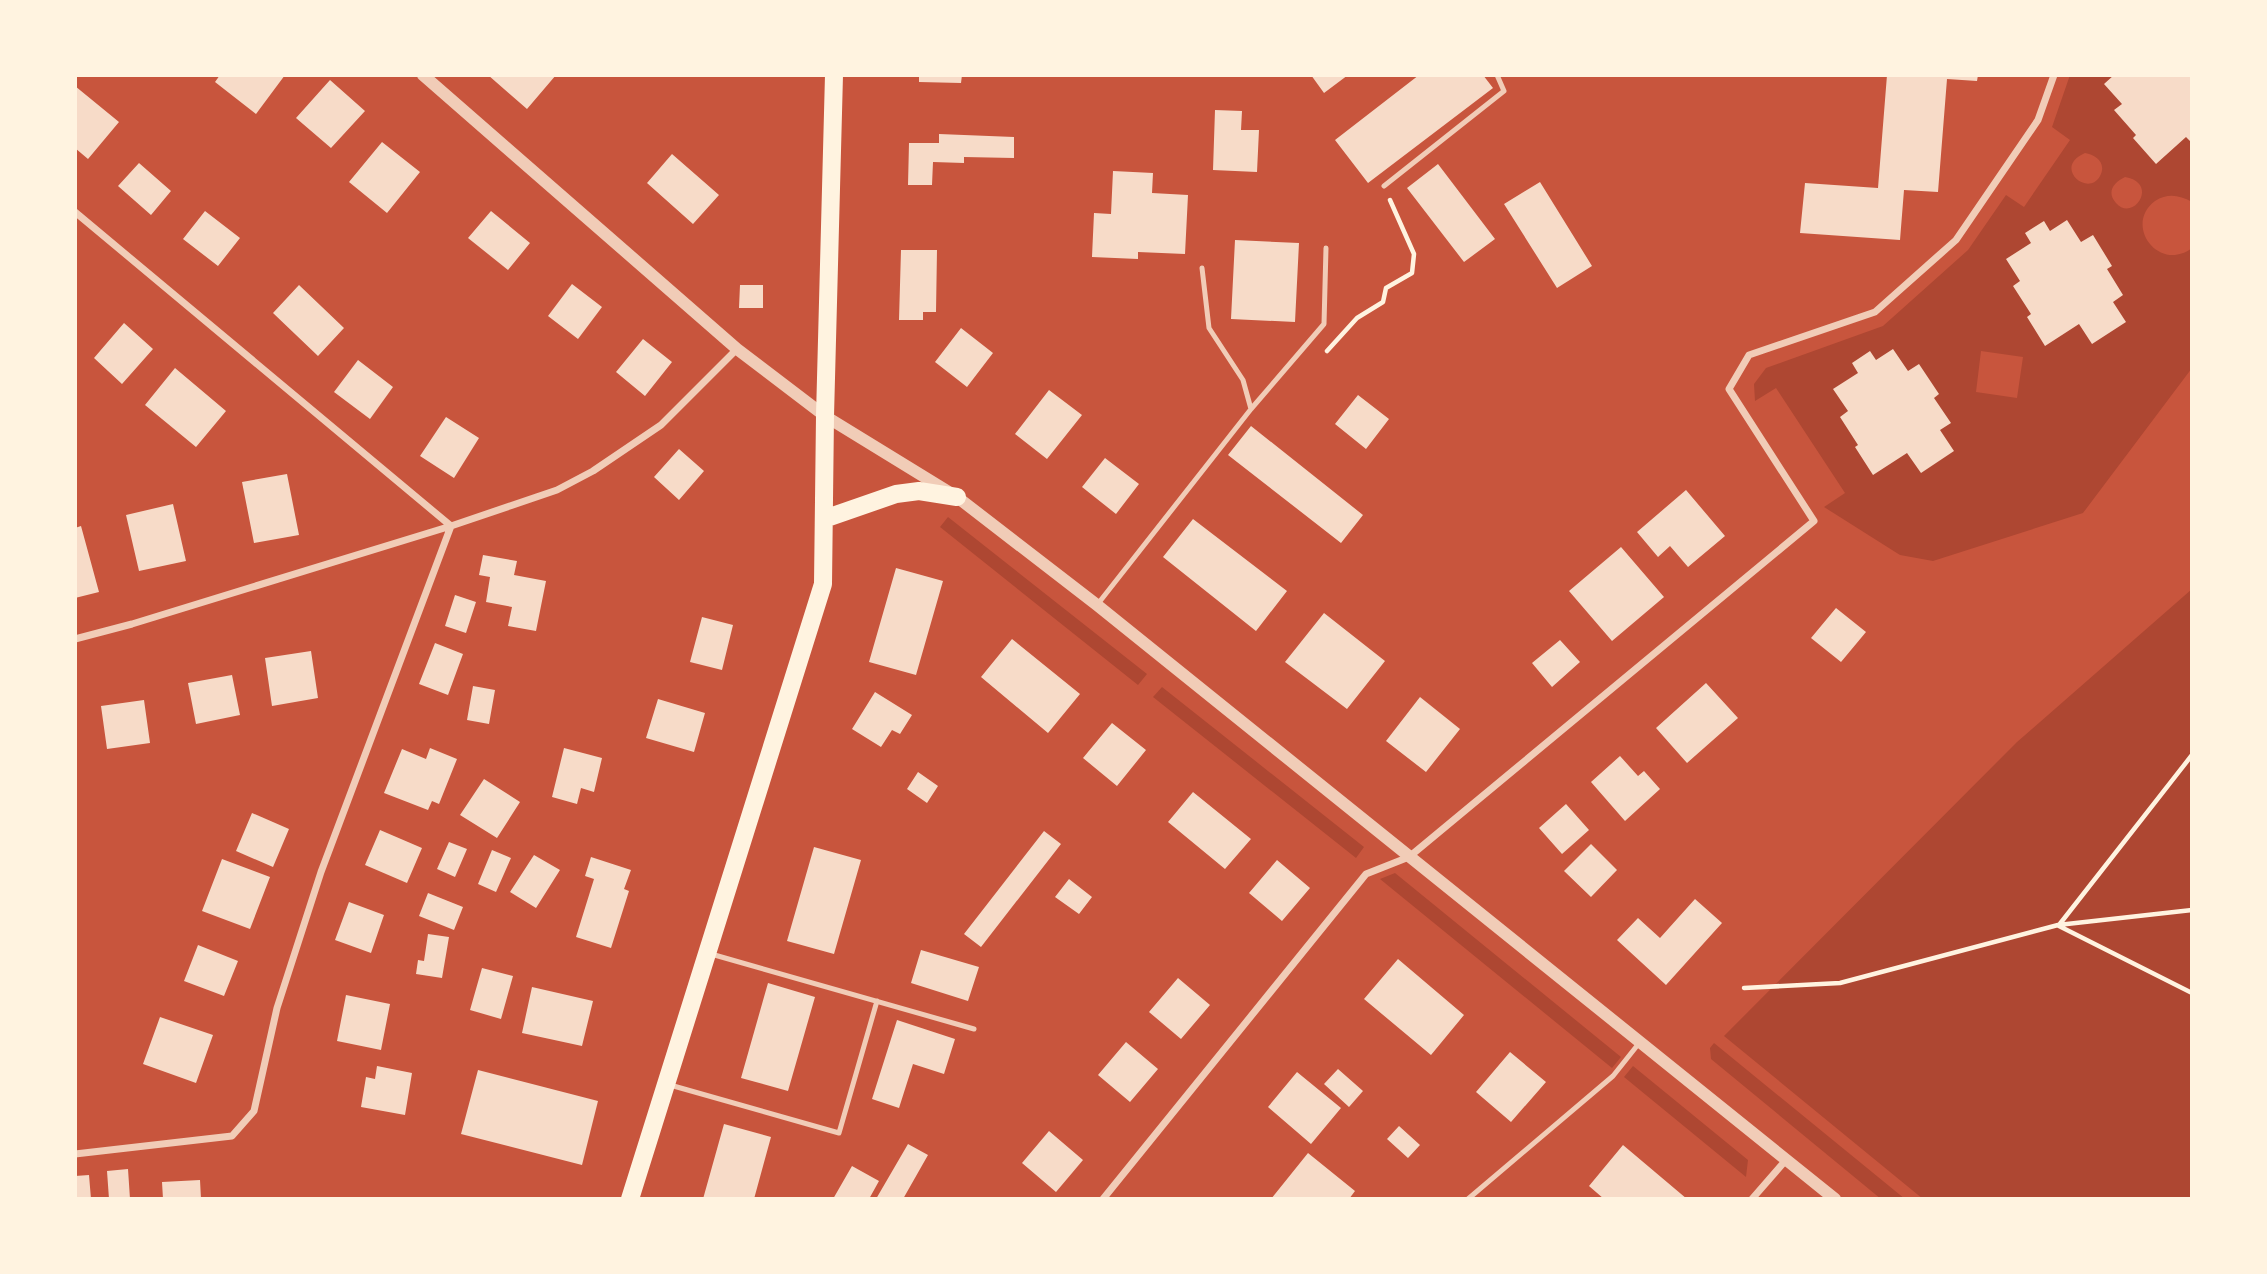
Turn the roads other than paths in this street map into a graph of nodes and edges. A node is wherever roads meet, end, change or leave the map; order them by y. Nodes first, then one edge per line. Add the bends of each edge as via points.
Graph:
1 (834, 75) edge
2 (1497, 75) edge
3 (2054, 75) edge
4 (428, 77) edge
5 (1384, 186) road end
6 (75, 212) edge
7 (1326, 248) dead end
8 (1202, 268) dead end
9 (737, 349) junction
10 (1251, 409) junction
11 (825, 416) junction
12 (957, 497) junction
13 (824, 519) junction
14 (451, 526) junction
15 (1097, 605) junction
16 (75, 639) edge
17 (1409, 857) junction
18 (708, 953) junction
19 (877, 1002) junction
20 (974, 1029) dead end
21 (1640, 1042) junction
22 (667, 1084) junction
23 (75, 1154) edge
24 (1786, 1160) junction
25 (630, 1199) edge
26 (1103, 1199) edge
27 (1468, 1199) edge
28 (1752, 1199) edge
29 (1835, 1199) edge

1 - 11 main road
2 - 5 lane via 1504,91
3 - 17 street via 2038,120 1956,240 1875,312 1749,355 1729,389 1814,521
4 - 9 street
6 - 14 street
7 - 10 lane via 1324,324
8 - 10 lane via 1209,328 1243,380
9 - 11 street
9 - 14 street via 661,425 593,471 557,490
10 - 15 lane
11 - 12 street
11 - 13 main road
12 - 13 main road via 919,491 896,494
12 - 15 street
13 - 18 main road via 823,584
14 - 16 street
14 - 23 street via 321,872 276,1008 254,1111 232,1136
15 - 17 street
17 - 21 street
17 - 26 street via 1366,874
18 - 19 lane
18 - 22 main road
19 - 20 lane
19 - 22 lane via 839,1133
21 - 24 street
21 - 27 lane via 1613,1076
22 - 25 main road
24 - 28 street
24 - 29 street

